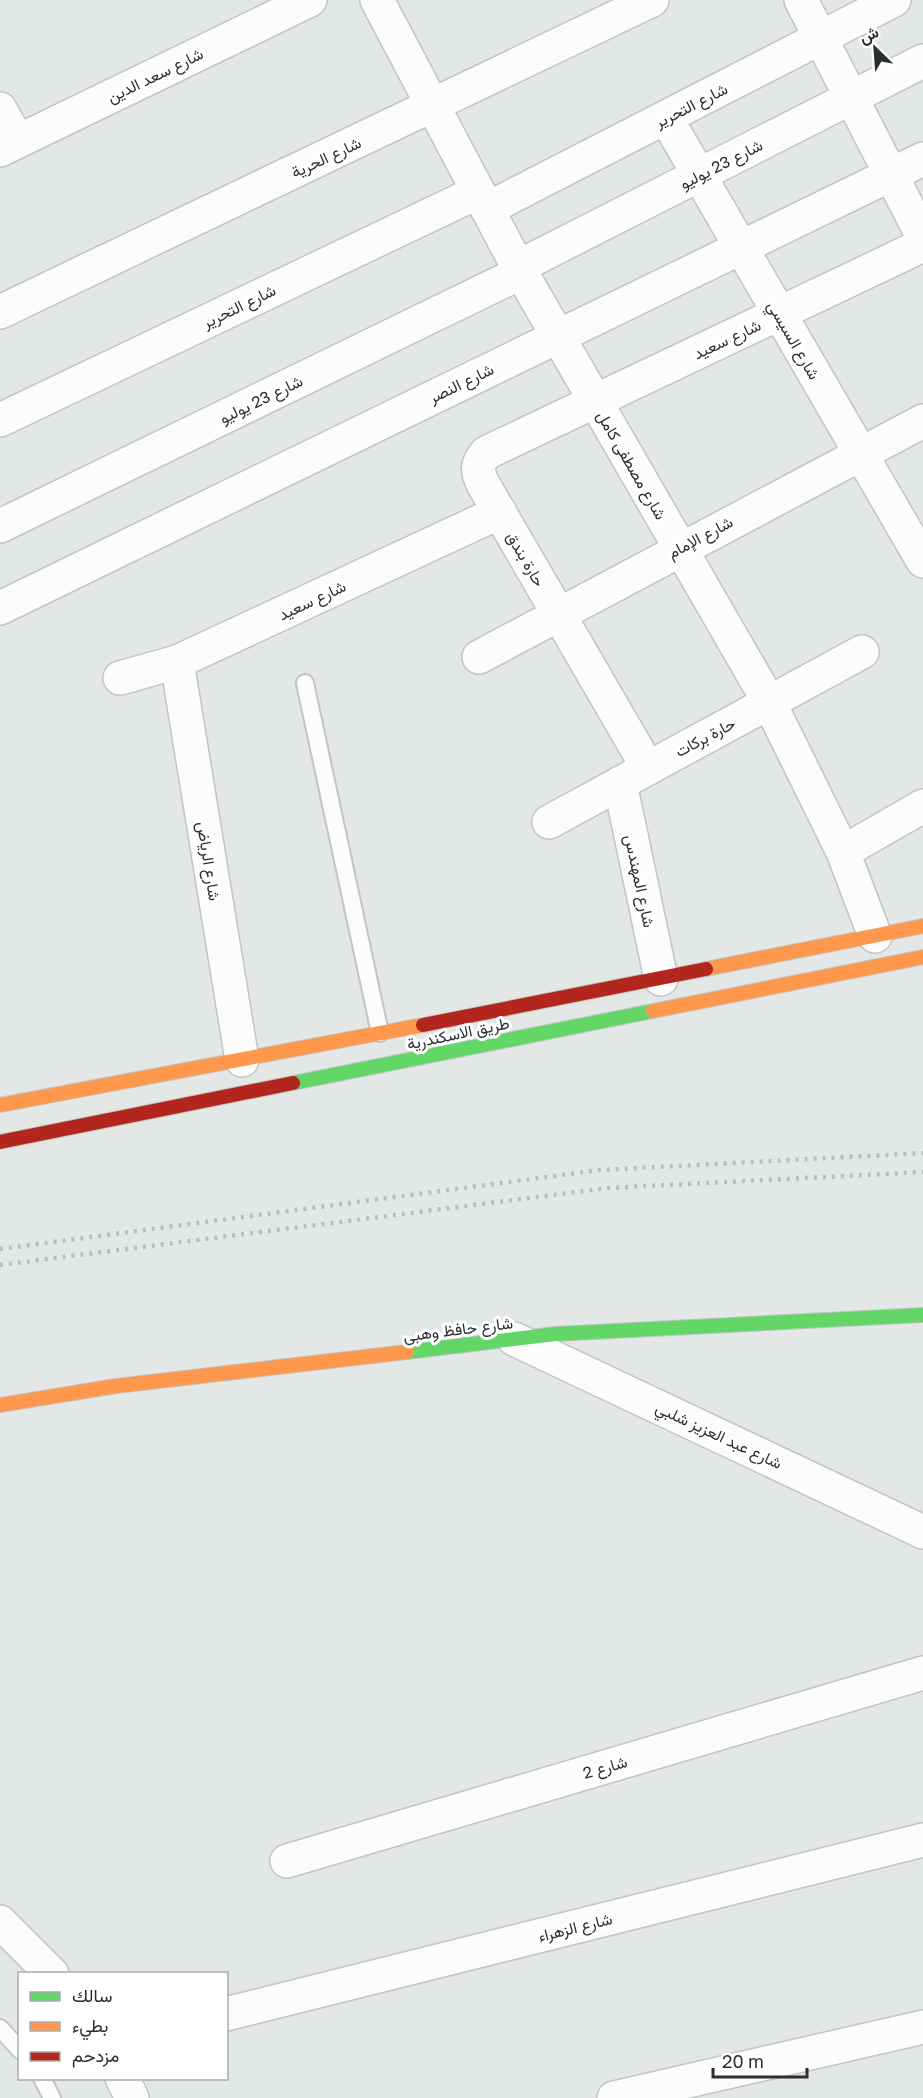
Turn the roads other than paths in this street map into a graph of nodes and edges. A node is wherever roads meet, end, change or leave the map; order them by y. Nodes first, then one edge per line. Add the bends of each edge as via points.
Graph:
1 (310, 0) edge
2 (377, 0) edge
3 (651, 0) edge
4 (801, 0) edge
5 (894, 0) edge
6 (820, 37) junction
7 (923, 61) edge
8 (851, 98) junction
9 (432, 107) junction
10 (0, 109) edge
11 (666, 118) junction
12 (9, 146) edge
13 (923, 159) edge
14 (699, 175) junction
15 (891, 175) junction
16 (482, 200) junction
17 (923, 237) edge
18 (923, 245) edge
19 (741, 248) junction
20 (520, 269) junction
21 (0, 312) edge
22 (780, 314) junction
23 (558, 336) junction
24 (595, 402) junction
25 (0, 420) edge
26 (923, 420) edge
27 (860, 453) junction
28 (500, 512) junction
29 (0, 526) edge
30 (681, 548) junction
31 (923, 561) edge
32 (0, 608) edge
33 (558, 614) junction
34 (862, 652) dead end
35 (479, 657) dead end
36 (177, 662) junction
37 (120, 678) dead end
38 (305, 682) dead end
39 (769, 702) junction
40 (634, 776) junction
41 (923, 806) edge
42 (549, 822) dead end
43 (843, 852) junction
44 (923, 926) edge
45 (875, 936) junction
46 (923, 957) edge
47 (661, 978) junction
48 (380, 1033) junction
49 (242, 1060) junction
50 (0, 1104) edge
51 (3, 1141) edge
52 (923, 1315) edge
53 (514, 1339) junction
54 (0, 1405) edge
55 (923, 1532) edge
56 (923, 1673) edge
57 (923, 1840) edge
58 (287, 1861) dead end
59 (0, 1922) edge
60 (50, 1972) edge
61 (228, 2014) edge
62 (923, 2027) edge
63 (0, 2028) edge
64 (18, 2048) edge
65 (43, 2080) edge
66 (123, 2080) edge
67 (52, 2098) edge
68 (132, 2098) edge
69 (614, 2098) edge

1 - 12 street, شارع سعد الدين
2 - 9 street, شارع مصطفى كامل
3 - 9 street, شارع الحرية
4 - 6 street
5 - 6 street, شارع التحرير
6 - 8 street
6 - 11 street, شارع التحرير
7 - 8 street, شارع 23 يوليو
8 - 14 street, شارع 23 يوليو
8 - 15 street
9 - 16 street, شارع مصطفى كامل
9 - 21 street, شارع الحرية
10 - 12 street
11 - 14 street, شارع السيسي
11 - 16 street, شارع التحرير
13 - 15 street, شارع النصر
14 - 19 street, شارع السيسي
14 - 20 street, شارع 23 يوليو
15 - 17 street
15 - 19 street, شارع النصر
16 - 20 street, شارع مصطفى كامل
16 - 25 street, شارع التحرير
18 - 22 street, شارع سعيد
19 - 22 street, شارع السيسي
19 - 23 street, شارع النصر
20 - 23 street, شارع مصطفى كامل
20 - 29 street, شارع 23 يوليو
22 - 24 street, شارع سعيد
22 - 27 street, شارع السيسي
23 - 24 street, شارع مصطفى كامل
23 - 32 street, شارع النصر
24 - 28 street, حارة بندق via 486,453 477,472
24 - 30 street, شارع مصطفى كامل
26 - 27 street, شارع الإمام
27 - 30 street, شارع الإمام
27 - 31 street, شارع السيسي
28 - 33 street, حارة بندق
28 - 36 street, شارع سعيد
30 - 33 street, شارع الإمام
30 - 39 street, شارع مصطفى كامل
33 - 35 street, شارع الإمام
33 - 40 street, حارة بندق
34 - 39 street, حارة بركات
36 - 37 street, شارع سعيد
36 - 49 street, شارع الرياض
38 - 48 lane
39 - 40 street, حارة بركات
39 - 43 street, شارع مصطفى كامل
40 - 42 street, حارة بركات
40 - 47 street, شارع المهندس
41 - 43 street
43 - 45 street, شارع مصطفى كامل
44 - 45 main road, طريق الاسكندرية
45 - 47 main road, طريق الاسكندرية
46 - 51 main road, طريق الاسكندرية
47 - 48 main road, طريق الاسكندرية
48 - 49 main road, طريق الاسكندرية
49 - 50 main road, طريق الاسكندرية
50 - 51 street
52 - 53 main road, شارع حافظ وهبى
53 - 54 main road, شارع حافظ وهبى via 128,1385
53 - 55 street, شارع عبد العزيز شلبي
56 - 58 street, شارع 2
57 - 61 street, شارع الزهراء
59 - 60 street
62 - 69 street
63 - 64 lane
65 - 67 lane
66 - 68 street

